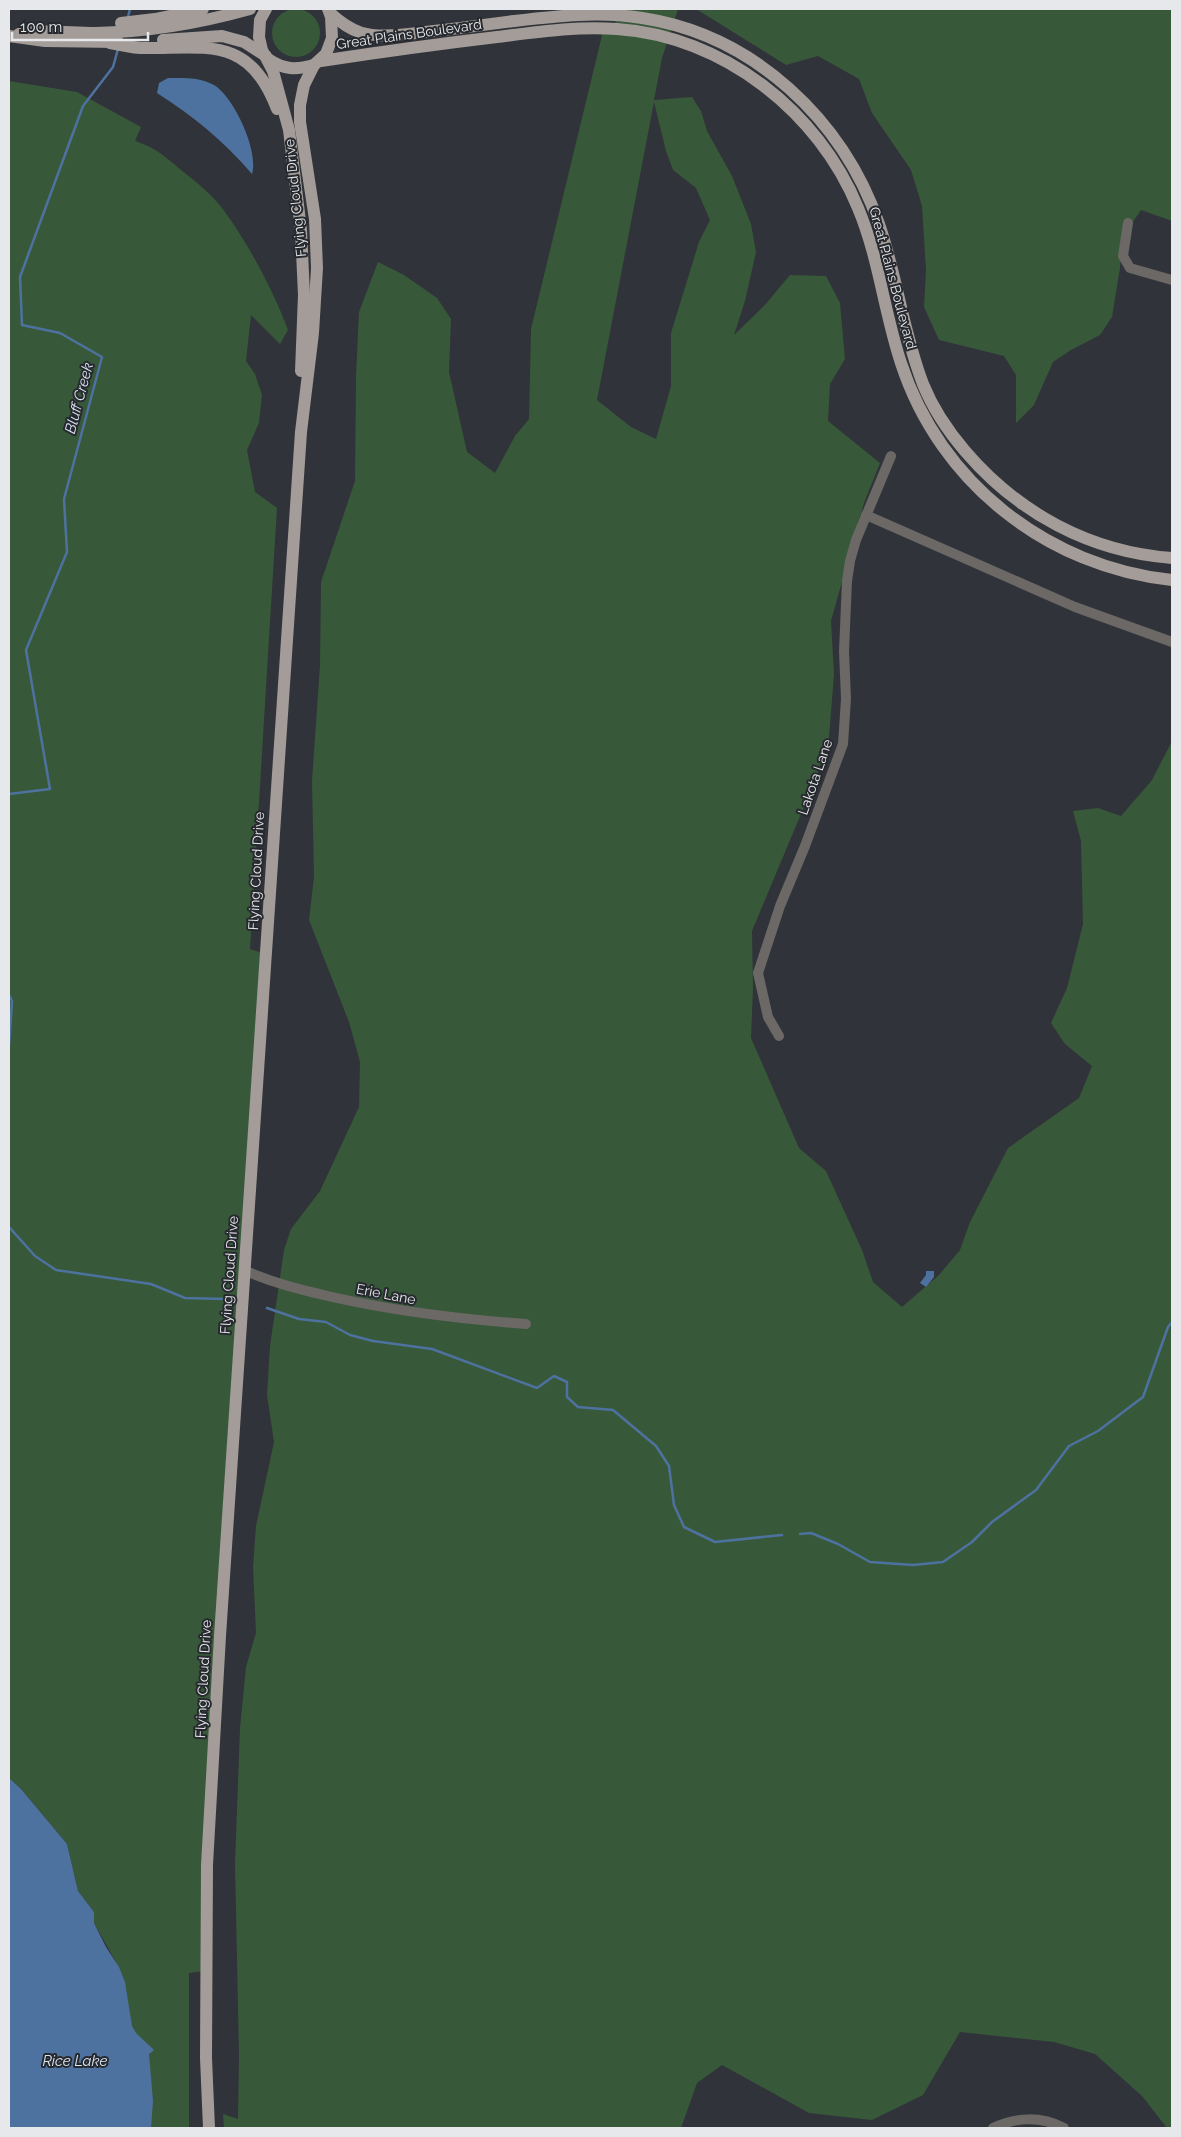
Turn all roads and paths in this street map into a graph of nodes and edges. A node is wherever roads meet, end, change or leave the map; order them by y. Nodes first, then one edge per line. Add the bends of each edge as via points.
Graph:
1 (202, 9) edge
2 (250, 9) edge
3 (266, 9) edge
4 (328, 10) edge
5 (155, 34) junction
6 (9, 36) edge
7 (267, 58) junction
8 (317, 63) junction
9 (295, 188) junction
10 (1128, 223) dead end
11 (1172, 280) edge
12 (301, 424) junction
13 (891, 456) dead end
14 (866, 515) junction
15 (1172, 558) edge
16 (1172, 580) edge
17 (1172, 642) edge
18 (779, 1036) dead end
19 (244, 1270) junction
20 (526, 1324) dead end
21 (209, 2128) edge
22 (993, 2128) edge
23 (1064, 2128) edge

1 - 5 main road
2 - 5 main road
3 - 7 main road, Flying Cloud Drive via 258,31
4 - 8 main road, Flying Cloud Drive via 332,38
4 - 15 main road, Great Plains Boulevard via 357,32 372,36 568,15 622,15 692,31 754,62 783,83 816,114 860,180 880,226 923,384 934,408 955,439 998,486 1045,519 1097,543 1133,553
5 - 6 main road via 35,31
5 - 6 main road via 139,48
5 - 7 main road, Great Plains Boulevard via 222,36 244,42
5 - 9 main road via 221,49 254,67 267,86 280,116
7 - 8 main road, Great Plains Boulevard via 291,69
7 - 9 main road, Flying Cloud Drive via 289,130
8 - 12 main road, Flying Cloud Drive via 304,85 300,105 315,219 317,268 313,334
8 - 16 main road, Great Plains Boulevard via 527,33 599,28 628,30 679,41 736,68 780,99 802,120 823,144 849,188 866,229 908,382 931,429 966,477 1002,510 1056,546 1103,566
9 - 12 main road, Flying Cloud Drive via 304,274
10 - 11 street via 1123,256 1130,268
12 - 19 main road, Flying Cloud Drive
13 - 14 street, Lakota Lane
14 - 17 street via 1069,604
14 - 18 street, Lakota Lane via 854,547 847,581 846,699 842,744 758,973 768,1017
19 - 20 street, Erie Lane via 269,1281 419,1314
19 - 21 main road, Flying Cloud Drive via 207,1865
22 - 23 street via 1026,2119 1046,2121

